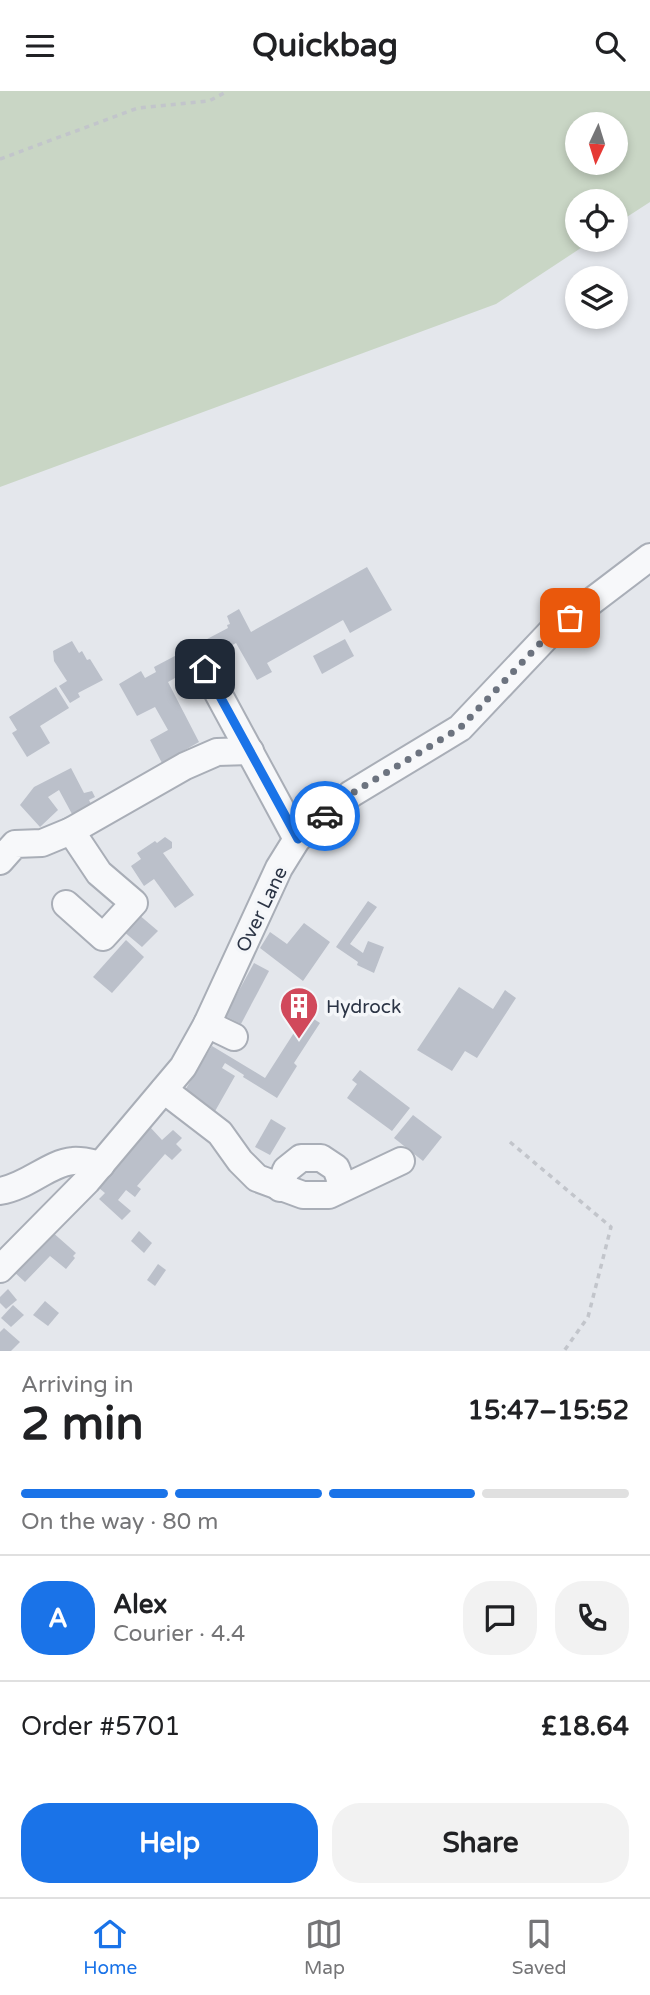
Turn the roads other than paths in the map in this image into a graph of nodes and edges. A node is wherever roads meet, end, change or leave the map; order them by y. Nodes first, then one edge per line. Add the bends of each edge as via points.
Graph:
1 (650, 557) edge
2 (205, 669) dead end
3 (250, 751) junction
4 (71, 831) junction
5 (298, 839) junction
6 (0, 861) edge
7 (66, 904) dead end
8 (207, 1024) junction
9 (234, 1037) dead end
10 (164, 1090) junction
11 (401, 1161) dead end
12 (101, 1165) junction
13 (343, 1187) junction
14 (280, 1188) junction
15 (0, 1191) edge
16 (0, 1269) edge

1 - 5 street, Over Lane via 550,633 460,728 351,794
2 - 3 street
3 - 4 street via 217,752 195,761
3 - 5 street
4 - 6 street via 42,843 15,844
4 - 7 street via 99,873 134,903 103,937
5 - 8 street, Over Lane via 279,868
8 - 9 street
8 - 10 street, Over Lane
10 - 12 street, Over Lane
10 - 14 street via 220,1133 257,1178
11 - 13 street
12 - 15 street via 60,1163 18,1187
12 - 16 street, Over Lane
13 - 14 street via 329,1195 303,1195
13 - 14 street via 337,1168 321,1158 301,1158 286,1170

